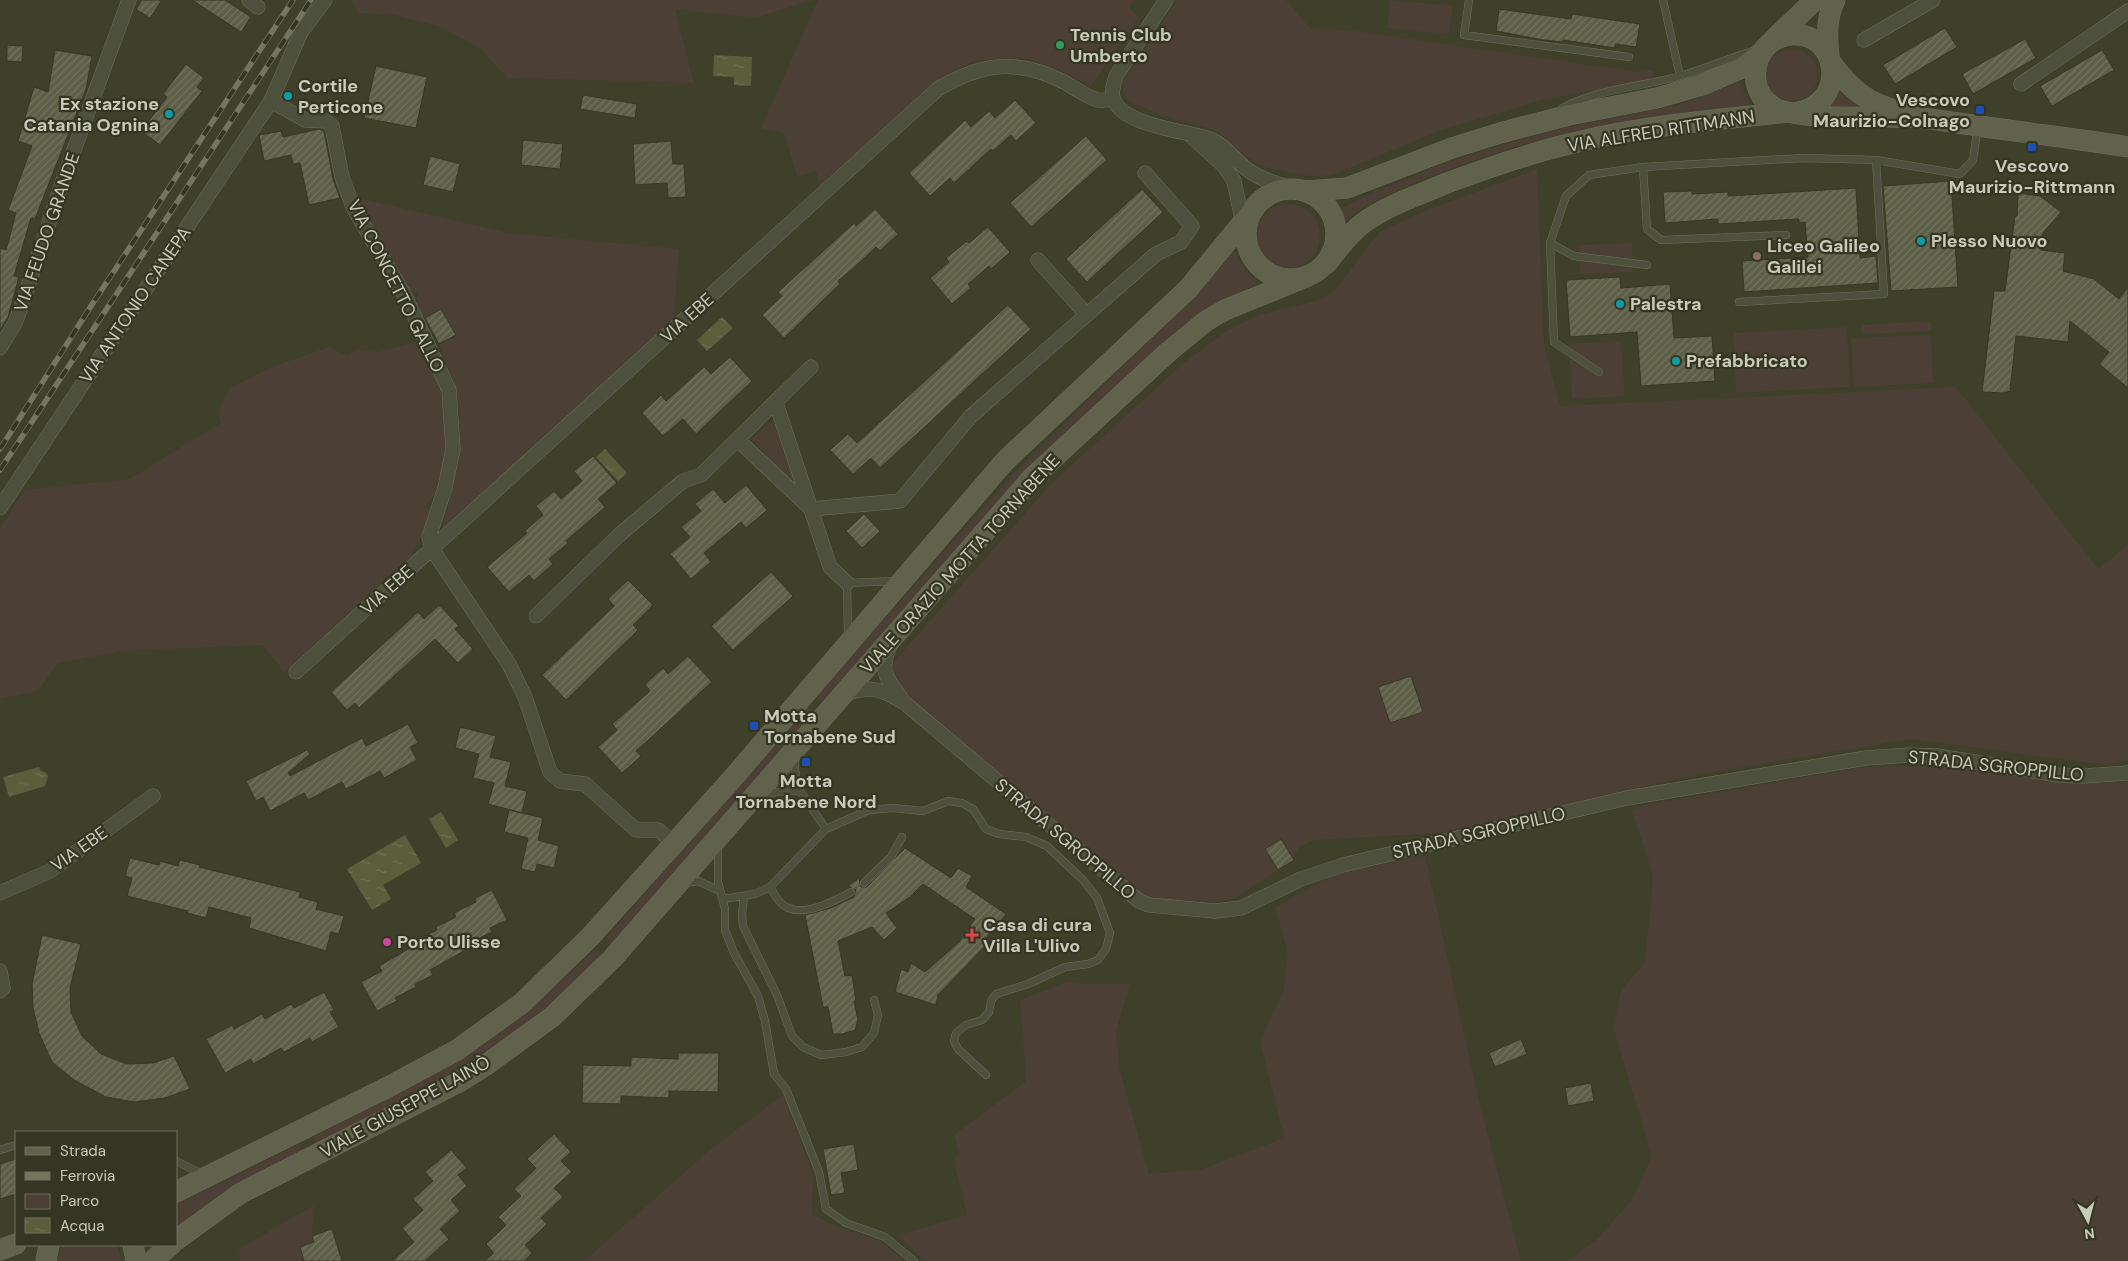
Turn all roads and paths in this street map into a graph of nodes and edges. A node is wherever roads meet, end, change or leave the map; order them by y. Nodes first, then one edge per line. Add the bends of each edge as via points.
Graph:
1 (129, 0) edge
2 (325, 0) edge
3 (1166, 0) edge
4 (1470, 0) edge
5 (1663, 0) edge
6 (1815, 0) edge
7 (1835, 0) edge
8 (1933, 0) edge
9 (2128, 11) edge
10 (1864, 40) dead end
11 (1766, 47) junction
12 (1629, 58) dead end
13 (1830, 60) junction
14 (1680, 76) junction
15 (2021, 84) dead end
16 (1113, 99) junction
17 (271, 102) junction
18 (1791, 113) junction
19 (1922, 118) junction
20 (1537, 123) junction
21 (1978, 126) junction
22 (1191, 136) junction
23 (2128, 147) edge
24 (1876, 160) junction
25 (1643, 167) junction
26 (1145, 173) dead end
27 (1300, 190) junction
28 (1247, 223) junction
29 (1786, 235) dead end
30 (1550, 243) junction
31 (1038, 260) dead end
32 (1326, 264) junction
33 (1647, 265) dead end
34 (1308, 276) junction
35 (1739, 302) dead end
36 (1086, 314) junction
37 (0, 348) edge
38 (811, 367) dead end
39 (1599, 372) dead end
40 (776, 403) junction
41 (738, 440) junction
42 (0, 508) edge
43 (811, 509) junction
44 (432, 549) junction
45 (902, 580) junction
46 (847, 583) junction
47 (536, 616) dead end
48 (894, 636) junction
49 (848, 644) junction
50 (296, 672) dead end
51 (844, 694) junction
52 (906, 704) junction
53 (794, 751) junction
54 (2128, 773) edge
55 (800, 791) junction
56 (153, 796) dead end
57 (754, 797) junction
58 (826, 829) junction
59 (719, 837) junction
60 (902, 837) dead end
61 (674, 843) junction
62 (864, 883) dead end
63 (677, 885) junction
64 (770, 887) junction
65 (720, 891) junction
66 (851, 892) dead end
67 (0, 893) edge
68 (744, 896) junction
69 (723, 900) junction
70 (0, 971) edge
71 (0, 991) edge
72 (874, 1000) dead end
73 (986, 1075) dead end
74 (15, 1146) edge
75 (0, 1150) edge
76 (178, 1162) edge
77 (206, 1176) junction
78 (178, 1191) edge
79 (178, 1239) edge
80 (15, 1244) edge
81 (49, 1246) edge
82 (133, 1246) edge
83 (170, 1246) edge
84 (0, 1250) edge
85 (46, 1261) edge
86 (136, 1261) edge
87 (152, 1261) edge
88 (914, 1261) edge

1 - 37 street, VIA FEUDO GRANDE via 63,180 23,302
2 - 17 street, VIA ANTONIO CANEPA via 301,32
3 - 16 street via 1116,76
4 - 12 lane via 1464,35
5 - 14 lane
6 - 11 main road, VIA ALFRED RITTMANN
7 - 13 main road via 1828,24
8 - 10 street
9 - 15 street
11 - 13 main road via 1793,35 1804,36 1823,48
11 - 14 lane
11 - 18 main road via 1754,71 1758,90 1770,105
11 - 20 main road, VIA ALFRED RITTMANN via 1742,68 1702,86
13 - 18 main road via 1832,79 1827,94 1813,108
13 - 19 main road via 1844,81 1867,100
14 - 20 lane via 1575,101
16 - 22 street via 1133,117
16 - 44 street, VIA EBE via 1098,100 1043,72 1007,65 969,73 938,89
17 - 42 street, VIA ANTONIO CANEPA
17 - 44 street, VIA CONCETTO GALLO via 305,120 326,121 332,126 342,177 353,207 406,298 449,390 453,449 445,488 429,537
18 - 19 main road via 1821,117
18 - 32 main road, VIA ALFRED RITTMANN via 1609,135 1493,165 1381,212 1362,224
19 - 21 main road
20 - 27 main road, VIA ALFRED RITTMANN via 1452,148 1347,188
21 - 23 main road
21 - 24 lane via 1973,160 1960,174
22 - 27 street via 1209,138 1251,172 1275,184
22 - 28 street via 1224,166 1234,181
24 - 25 lane via 1804,158
24 - 35 lane via 1884,294
25 - 29 lane via 1647,229 1661,240
25 - 30 lane via 1589,175 1566,196
26 - 36 street via 1192,226 1180,242 1156,254
27 - 28 main road via 1273,193 1263,199
27 - 32 main road via 1316,196 1333,216 1337,240
28 - 34 main road via 1248,251 1254,261 1268,273 1285,280
28 - 45 main road, VIALE ORAZIO MOTTA TORNABENE via 1188,289 1005,461
30 - 33 lane via 1574,256
30 - 39 lane via 1554,342
31 - 36 street
32 - 34 main road
34 - 48 main road, VIALE ORAZIO MOTTA TORNABENE via 1225,310 1167,353 1032,478
36 - 43 street via 971,416 900,501
38 - 40 street
40 - 41 street
40 - 43 street
41 - 43 street
41 - 47 street via 701,474 683,481 618,536
43 - 46 street via 830,566
44 - 50 street, VIA EBE
44 - 61 street via 509,664 525,697 550,772 560,780 585,784 636,830 658,830
45 - 46 lane
45 - 49 main road, VIALE ORAZIO MOTTA TORNABENE
46 - 49 lane
48 - 51 main road, VIALE ORAZIO MOTTA TORNABENE
48 - 52 street via 883,667 890,684
49 - 61 main road, VIALE ORAZIO MOTTA TORNABENE
51 - 52 street via 876,689
51 - 53 main road, VIALE ORAZIO MOTTA TORNABENE
52 - 54 street, STRADA SGROPPILLO via 1139,901 1149,905 1215,911 1241,908 1302,879 1343,866 1599,805 1866,758 1938,756 2058,775
53 - 55 lane
53 - 57 main road, VIALE ORAZIO MOTTA TORNABENE
55 - 57 lane
55 - 58 lane
56 - 67 street, VIA EBE via 50,871
57 - 59 main road, VIALE ORAZIO MOTTA TORNABENE
58 - 64 lane
58 - 73 lane via 869,810 923,811 948,801 962,803 973,809 986,829 1026,837 1047,846 1097,898 1110,933 1106,949 1098,960 1065,966 1028,984 996,994 982,1020 966,1025 956,1033 954,1042 958,1049
59 - 63 main road, VIALE ORAZIO MOTTA TORNABENE
59 - 65 lane
60 - 62 lane via 891,857
61 - 77 main road, VIALE GIUSEPPE LAINÒ via 590,937 522,1003 457,1050
63 - 65 lane via 698,881
63 - 79 main road, VIALE GIUSEPPE LAINÒ via 612,959 552,1017 486,1065 457,1083 241,1193
64 - 66 lane via 786,907 798,910 838,900
64 - 68 lane
65 - 69 lane
68 - 69 lane
68 - 72 lane via 743,926 777,995 792,1036 803,1047 821,1055 862,1046 874,1033 878,1015
69 - 88 lane via 725,930 758,996 774,1074 786,1089 819,1172 826,1210 846,1223 885,1237
70 - 71 street via 3,988
74 - 75 lane
76 - 77 lane
77 - 78 main road, VIALE GIUSEPPE LAINÒ
80 - 84 main road
81 - 85 main road
82 - 86 main road
83 - 87 main road

